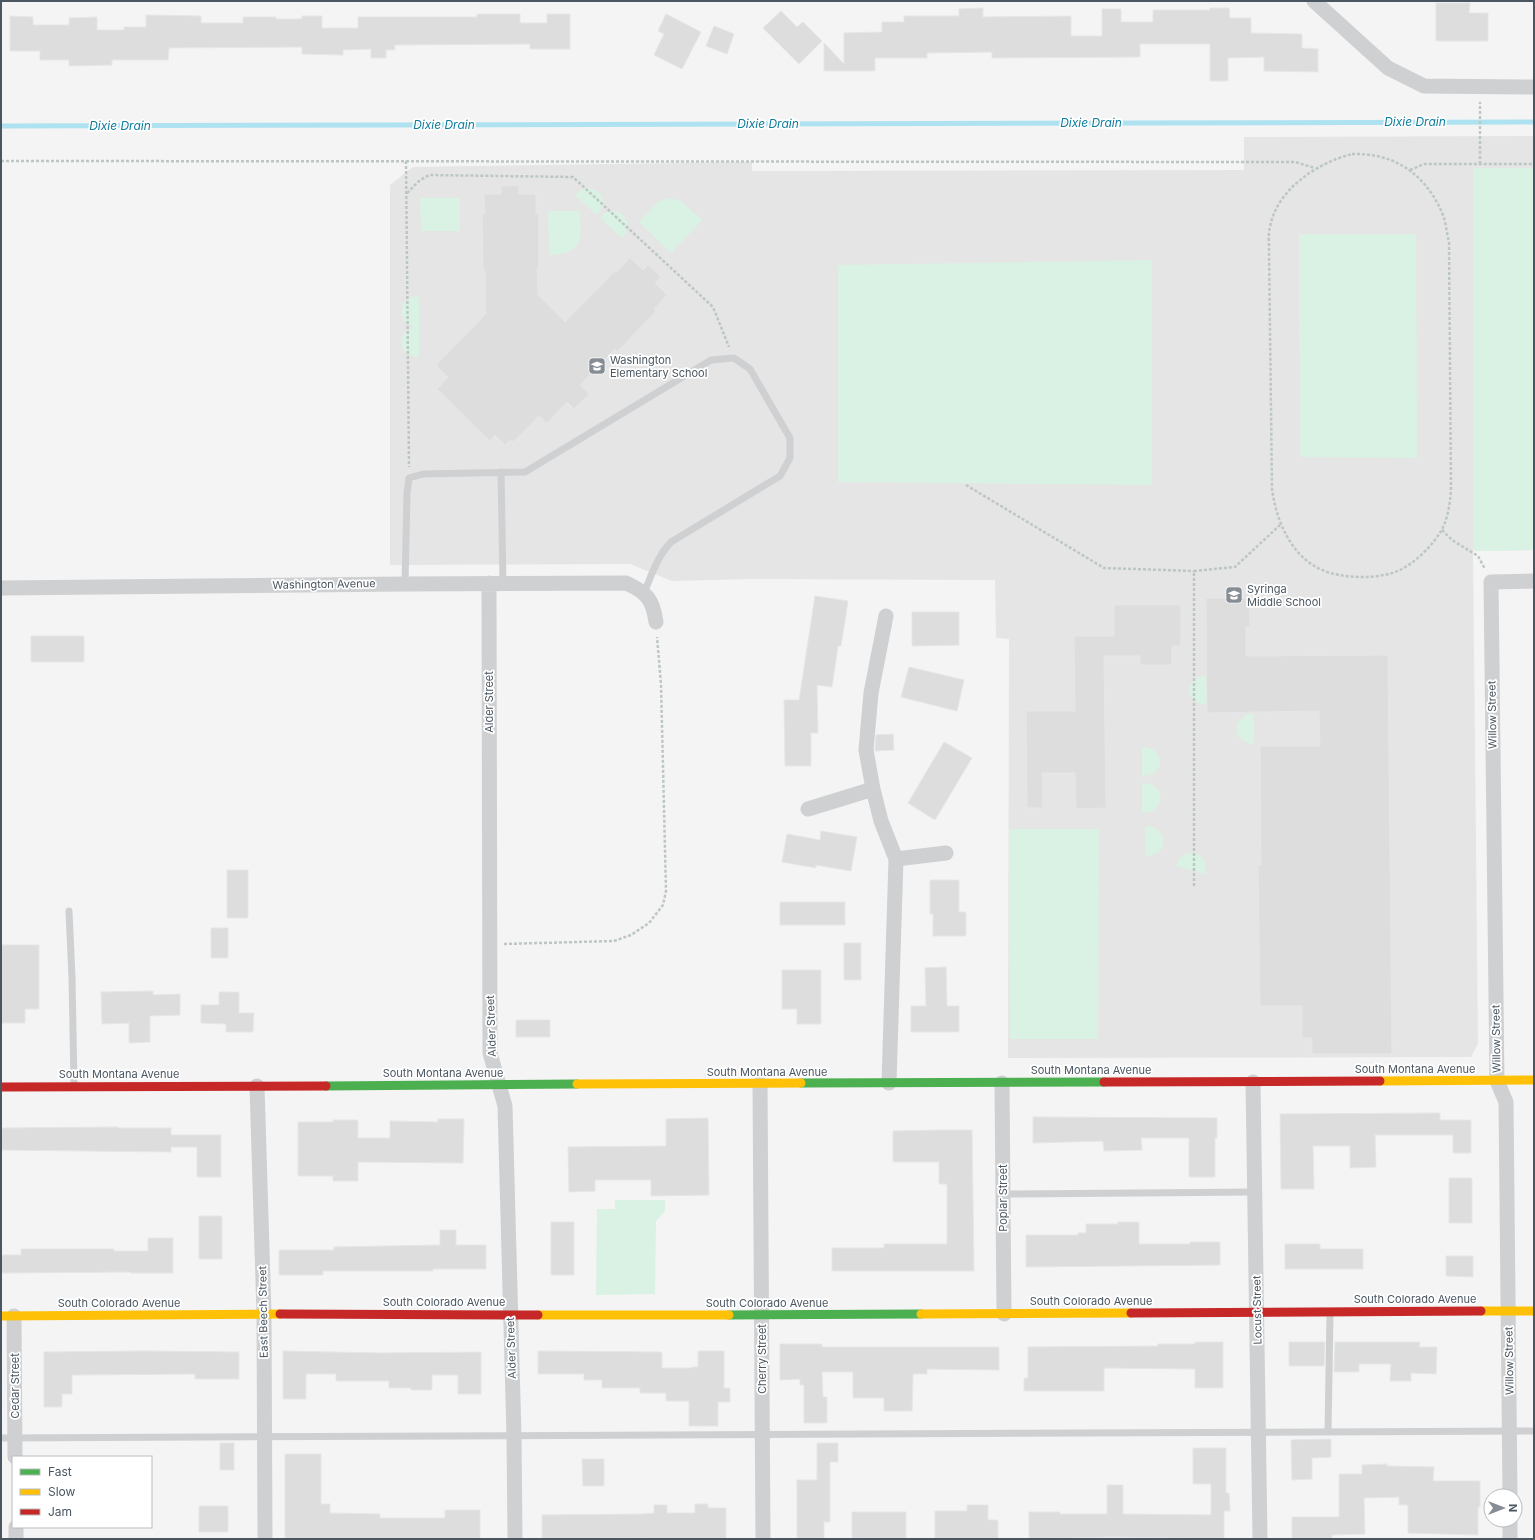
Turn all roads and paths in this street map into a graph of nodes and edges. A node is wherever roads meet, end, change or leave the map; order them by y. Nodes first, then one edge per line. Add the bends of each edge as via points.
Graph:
1 (1314, 1) edge
2 (1534, 87) edge
3 (1480, 107) dead end
4 (1, 161) edge
5 (406, 161) junction
6 (1480, 164) junction
7 (1534, 164) edge
8 (1315, 168) junction
9 (1410, 170) junction
10 (407, 193) junction
11 (734, 358) junction
12 (501, 472) junction
13 (409, 478) junction
14 (966, 484) dead end
15 (1280, 525) junction
16 (1442, 530) junction
17 (1194, 571) junction
18 (1534, 581) edge
19 (1491, 582) junction
20 (496, 583) junction
21 (405, 584) junction
22 (1, 588) edge
23 (644, 593) junction
24 (886, 616) dead end
25 (656, 622) joint
26 (873, 789) junction
27 (808, 809) dead end
28 (946, 853) dead end
29 (896, 858) junction
30 (1194, 886) dead end
31 (69, 911) dead end
32 (490, 944) junction
33 (1534, 1080) edge
34 (1497, 1081) junction
35 (1253, 1082) junction
36 (888, 1083) junction
37 (1002, 1083) junction
38 (760, 1084) junction
39 (499, 1085) junction
40 (74, 1086) junction
41 (257, 1086) junction
42 (1, 1087) edge
43 (1255, 1192) junction
44 (1003, 1194) junction
45 (1508, 1311) junction
46 (1534, 1311) edge
47 (1257, 1312) junction
48 (1330, 1312) junction
49 (264, 1314) junction
50 (510, 1314) junction
51 (1004, 1314) junction
52 (762, 1315) junction
53 (8, 1316) edge
54 (1534, 1431) edge
55 (1328, 1432) junction
56 (1509, 1432) junction
57 (1259, 1433) junction
58 (763, 1435) junction
59 (514, 1436) junction
60 (264, 1437) junction
61 (8, 1438) edge
62 (15, 1456) edge
63 (1510, 1488) edge
64 (16, 1528) edge
65 (1510, 1528) edge
66 (16, 1539) edge
67 (265, 1539) edge
68 (515, 1539) edge
69 (763, 1539) edge
70 (1260, 1539) edge
71 (1510, 1539) edge

1 - 2 street via 1388,68 1424,86
3 - 6 path
4 - 5 path
5 - 8 path via 1296,162
5 - 10 path
6 - 7 path
6 - 9 path via 1424,164
8 - 9 path via 1335,158 1352,154 1371,154
8 - 15 path via 1286,194 1276,210 1270,227 1272,489
9 - 16 path via 1434,195 1444,218 1449,242 1451,490 1449,509
10 - 11 path via 429,175 573,177 713,307
10 - 13 path
11 - 12 lane via 711,360 525,472
11 - 23 lane via 750,369 790,438 790,458 780,476 671,542 658,559
12 - 13 lane via 423,474
12 - 20 lane
13 - 21 lane
14 - 17 path via 1104,568
15 - 16 path via 1304,558 1319,569 1354,577 1377,576 1399,571 1428,548
15 - 17 path via 1235,567
16 - 19 path via 1452,540 1478,556
17 - 30 path
18 - 19 street
19 - 34 street, Willow Street
20 - 21 street, Washington Avenue
20 - 23 street, Washington Avenue via 626,583
20 - 32 street, Alder Street
21 - 22 street, Washington Avenue
23 - 25 street via 651,602
24 - 26 street via 871,693 866,750
25 - 32 path via 661,684 666,891 663,905 649,923 631,935 614,941
26 - 27 street
26 - 29 street via 881,821
28 - 29 street
29 - 36 street
31 - 40 lane
32 - 39 street, Alder Street via 490,1053
33 - 34 street, South Montana Avenue
34 - 35 street, South Montana Avenue
34 - 45 street, Willow Street via 1506,1102
35 - 37 street, South Montana Avenue
35 - 43 street, Locust Street
36 - 37 street, South Montana Avenue
36 - 38 street, South Montana Avenue
37 - 44 street, Poplar Street
38 - 39 street, South Montana Avenue
38 - 52 street, Cherry Street
39 - 41 street, South Montana Avenue
39 - 50 street, Alder Street via 505,1106
40 - 41 street, South Montana Avenue
40 - 42 street, South Montana Avenue
41 - 49 street, East Beech Street
43 - 44 lane
43 - 47 street, Locust Street
44 - 51 street, Poplar Street
45 - 46 street, South Colorado Avenue
45 - 48 street, South Colorado Avenue
45 - 56 street, Willow Street
47 - 48 street, South Colorado Avenue
47 - 51 street, South Colorado Avenue
47 - 57 street, Locust Street
48 - 55 lane
49 - 50 street, South Colorado Avenue
49 - 53 street, South Colorado Avenue
49 - 60 street, East Beech Street
50 - 52 street, South Colorado Avenue
50 - 59 street, Alder Street
51 - 52 street, South Colorado Avenue
52 - 58 street, Cherry Street
53 - 61 street, Cedar Street
54 - 56 lane
55 - 56 lane
55 - 57 lane
56 - 63 street, Willow Street
57 - 58 lane
57 - 70 street, Locust Street
58 - 59 lane
58 - 69 street, Cherry Street
59 - 60 lane
59 - 68 street, Alder Street
60 - 61 lane
60 - 67 street, East Beech Street
61 - 62 street, Cedar Street
64 - 66 street
65 - 71 street

